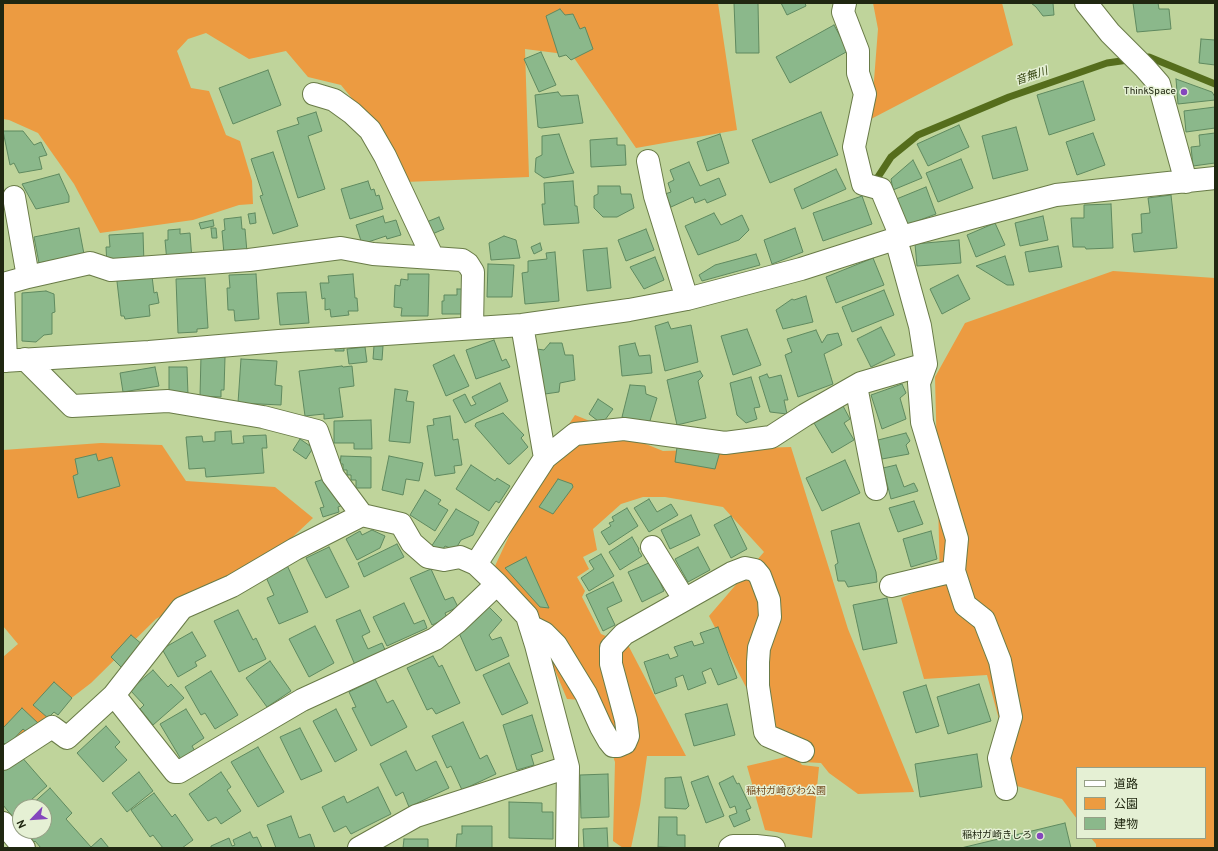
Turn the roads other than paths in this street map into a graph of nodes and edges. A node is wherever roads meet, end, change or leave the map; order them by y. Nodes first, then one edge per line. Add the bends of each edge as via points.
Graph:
1 (846, 3) edge
2 (1086, 3) edge
3 (314, 94) dead end
4 (648, 161) dead end
5 (1215, 178) edge
6 (1186, 182) junction
7 (14, 197) dead end
8 (899, 238) junction
9 (433, 258) junction
10 (28, 277) junction
11 (687, 299) junction
12 (522, 325) junction
13 (472, 328) junction
14 (11, 360) edge
15 (926, 364) junction
16 (856, 386) junction
17 (546, 458) junction
18 (876, 488) dead end
19 (362, 515) junction
20 (652, 547) dead end
21 (476, 564) junction
22 (954, 570) junction
23 (497, 584) junction
24 (891, 586) dead end
25 (684, 599) junction
26 (530, 626) junction
27 (114, 695) junction
28 (803, 750) dead end
29 (3, 759) edge
30 (568, 767) junction
31 (1006, 789) dead end
32 (3, 823) edge
33 (24, 848) edge
34 (359, 848) edge
35 (567, 848) edge
36 (730, 848) edge
37 (774, 848) edge

1 - 8 street via 843,12 858,51 858,73 865,94 854,147 863,184 881,189
2 - 6 street via 1110,33 1159,84
3 - 9 street via 334,100 370,130
4 - 11 street
5 - 6 street
6 - 8 street via 1056,194
7 - 10 street
8 - 11 street via 801,269
8 - 15 street via 920,326
9 - 10 street via 373,254 341,248 249,260 111,270 90,263
9 - 13 street via 462,260 473,272
10 - 14 street via 4,284
11 - 12 street
12 - 13 street
12 - 17 street
13 - 14 street
14 - 19 street via 72,406 168,401 263,417 317,431 333,476
15 - 16 street
15 - 22 street via 919,383 922,422 957,539
16 - 17 street via 805,414 771,437 725,443 624,429 575,434
16 - 18 street
17 - 21 street
19 - 21 street via 401,524 412,543 428,557 444,560 460,557
19 - 27 street via 232,586 182,608
20 - 25 street
21 - 23 street
22 - 24 street
22 - 31 street via 965,605 984,620 1000,661 1011,717 999,758
23 - 26 street via 527,616
23 - 27 street via 458,622 435,639 302,700 179,772 175,772
25 - 26 street via 624,634 611,648 611,664 628,736 625,743 618,746 609,741 586,694 556,645 544,633
25 - 28 street via 745,568 755,570 760,576 769,600 770,617 759,648 758,662 758,686 765,732 768,736
26 - 30 street
27 - 29 street via 67,738 52,727
30 - 34 street via 416,816
30 - 35 street
32 - 33 street
36 - 37 street

